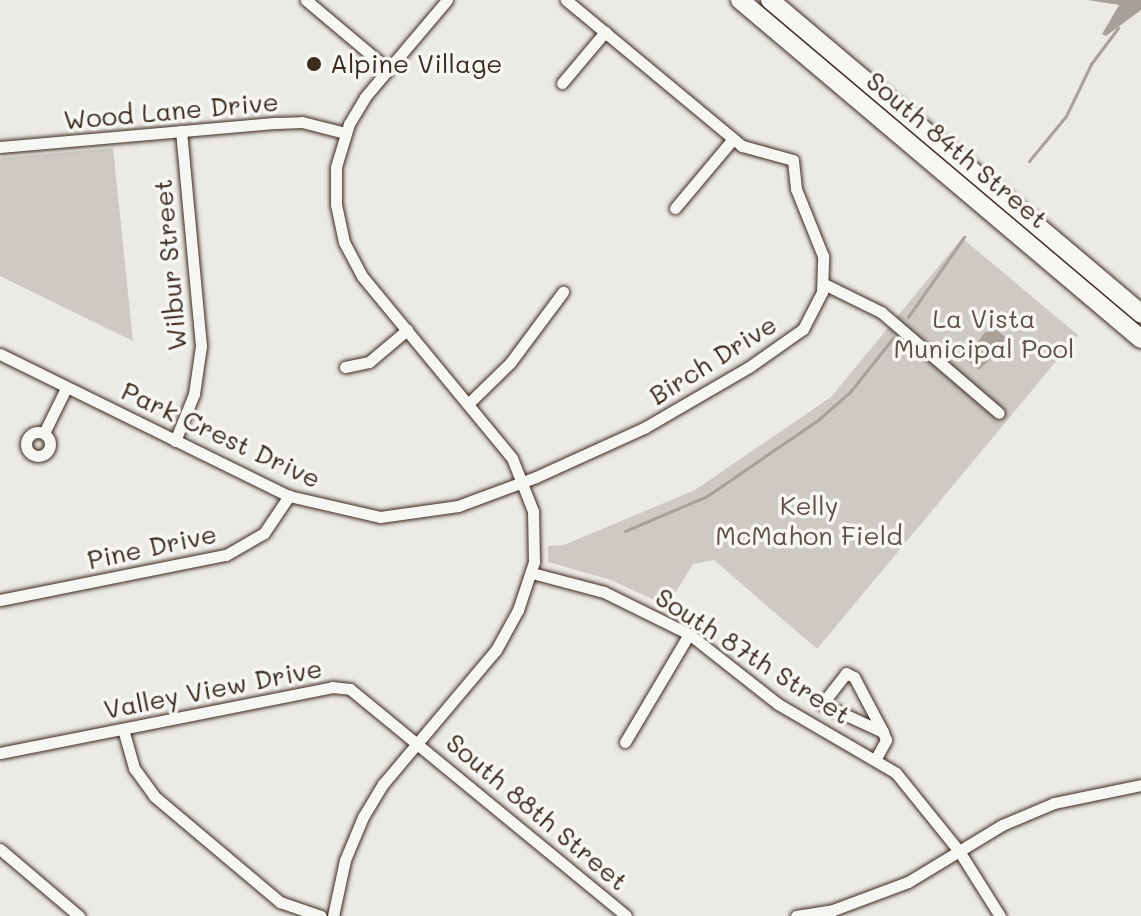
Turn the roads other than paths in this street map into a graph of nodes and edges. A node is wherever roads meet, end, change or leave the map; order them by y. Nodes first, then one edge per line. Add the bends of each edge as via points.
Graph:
1 (306, 0) edge
2 (447, 0) edge
3 (566, 0) edge
4 (740, 0) edge
5 (770, 0) edge
6 (605, 32) junction
7 (388, 69) junction
8 (562, 83) dead end
9 (181, 131) junction
10 (345, 133) junction
11 (733, 139) junction
12 (0, 147) edge
13 (675, 208) dead end
14 (824, 284) junction
15 (563, 292) dead end
16 (1141, 314) edge
17 (407, 330) junction
18 (1141, 339) edge
19 (0, 354) edge
20 (345, 367) dead end
21 (66, 388) junction
22 (470, 402) junction
23 (999, 413) dead end
24 (44, 433) dead end
25 (175, 441) junction
26 (524, 482) junction
27 (289, 496) junction
28 (532, 573) junction
29 (0, 600) edge
30 (689, 634) junction
31 (123, 729) junction
32 (883, 732) junction
33 (419, 741) junction
34 (625, 742) dead end
35 (0, 753) edge
36 (875, 760) junction
37 (1141, 785) edge
38 (0, 849) edge
39 (959, 851) junction
40 (79, 916) edge
41 (321, 916) edge
42 (333, 916) edge
43 (626, 916) edge
44 (796, 916) edge
45 (1000, 916) edge

1 - 7 street
2 - 7 street
3 - 6 street
4 - 18 main road, South 84th Street
5 - 16 main road, South 84th Street
6 - 8 street
6 - 11 street
7 - 10 street
9 - 10 street, Wood Lane Drive via 302,122
9 - 12 street, Wood Lane Drive
9 - 25 street, Wilbur Street via 201,346 194,394
10 - 17 street via 335,192 344,242 362,276
11 - 13 street
11 - 14 street via 761,155 793,160 796,189 823,256
14 - 23 street via 874,307
14 - 26 street, Birch Drive via 807,324 776,350 644,428
15 - 22 street via 510,363
17 - 20 street via 369,362
17 - 22 street
19 - 21 street, Park Crest Drive
21 - 24 street
21 - 25 street, Park Crest Drive
22 - 26 street
25 - 27 street, Park Crest Drive
26 - 27 street, Park Crest Drive via 415,515 380,517
26 - 28 street via 535,528
27 - 29 street, Pine Drive via 264,533 226,555
28 - 30 street, South 87th Street via 604,592
28 - 33 street via 496,650
30 - 34 street
30 - 36 street, South 87th Street via 778,704
31 - 33 street, Valley View Drive via 338,687 364,695
31 - 35 street, Valley View Drive
31 - 41 street via 134,768 154,796 280,902
32 - 32 street via 851,674 836,681 822,698 822,704
32 - 36 street via 886,740
33 - 42 street via 363,817 345,860
33 - 43 street, South 88th Street
36 - 39 street, South 87th Street via 896,773
37 - 39 street via 1054,803
38 - 40 street
39 - 44 street via 870,898
39 - 45 street, South 87th Street

